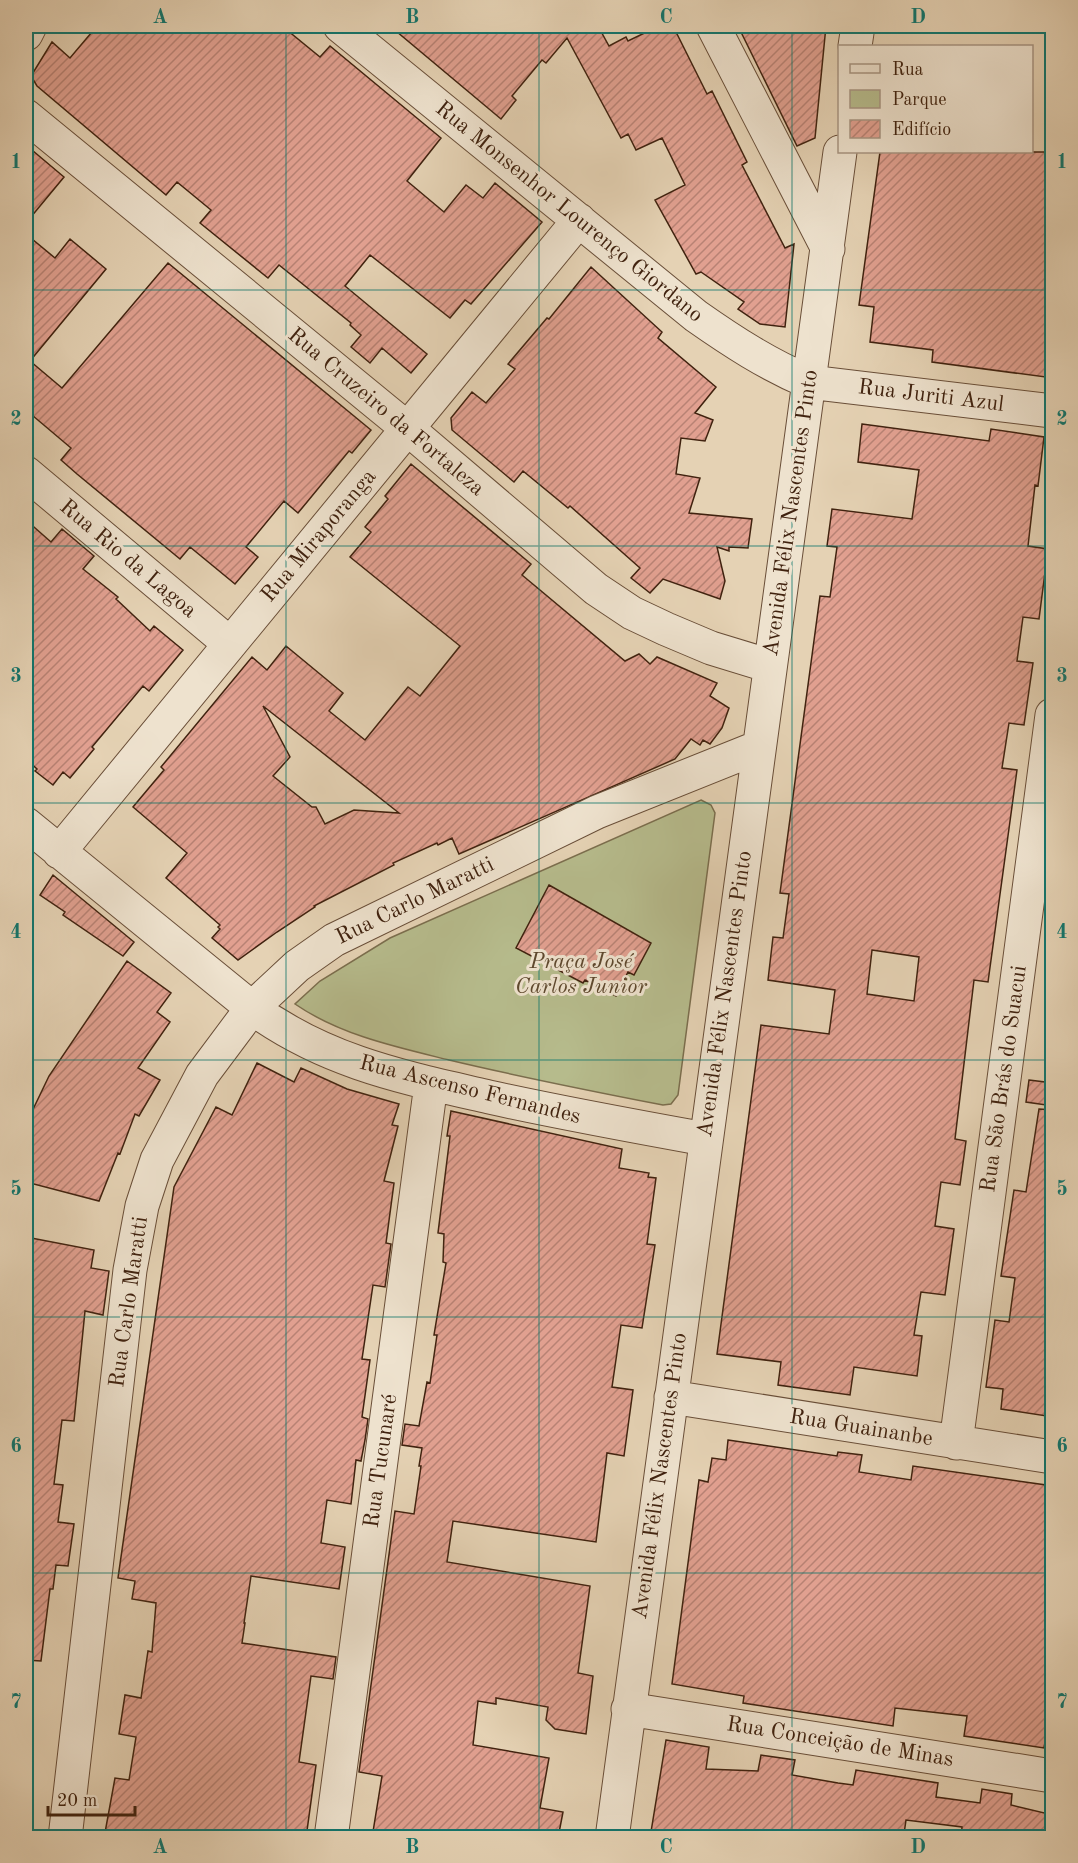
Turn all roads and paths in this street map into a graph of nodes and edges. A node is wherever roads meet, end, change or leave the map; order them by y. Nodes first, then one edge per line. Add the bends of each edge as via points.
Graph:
1 (30, 26) edge
2 (340, 26) edge
3 (714, 26) edge
4 (858, 26) edge
5 (26, 34) edge
6 (855, 45) edge
7 (26, 116) edge
8 (840, 153) edge
9 (579, 220) junction
10 (828, 249) junction
11 (809, 382) junction
12 (1053, 411) edge
13 (408, 429) junction
14 (26, 473) edge
15 (230, 644) junction
16 (770, 666) junction
17 (1053, 715) edge
18 (759, 747) junction
19 (26, 824) edge
20 (59, 852) junction
21 (252, 1008) junction
22 (431, 1084) junction
23 (705, 1139) junction
24 (670, 1397) junction
25 (956, 1443) junction
26 (1053, 1457) edge
27 (628, 1709) junction
28 (1053, 1776) edge
29 (66, 1838) edge
30 (331, 1838) edge
31 (612, 1838) edge

1 - 5 street
2 - 9 street, Rua Monsenhor Lourenço Giordano
3 - 10 street
4 - 6 street
7 - 13 street, Rua Cruzeiro da Fortaleza
8 - 10 street, Avenida Félix Nascentes Pinto
9 - 11 street, Rua Monsenhor Lourenço Giordano via 705,322 747,351
9 - 13 street, Rua Miraporanga
10 - 11 street, Avenida Félix Nascentes Pinto
11 - 12 street, Rua Juriti Azul
11 - 16 street, Avenida Félix Nascentes Pinto
13 - 15 street, Rua Miraporanga
13 - 16 street, Rua Cruzeiro da Fortaleza via 596,589 632,613 711,648
14 - 15 street, Rua Rio da Lagoa
15 - 20 street, Rua Miraporanga
16 - 18 street, Avenida Félix Nascentes Pinto
17 - 25 street, Rua São Brás do Suacui
18 - 21 street, Rua Carlo Maratti via 597,812 334,940 297,966
18 - 23 street, Avenida Félix Nascentes Pinto
19 - 20 street, Rua Ascenso Fernandes
20 - 21 street, Rua Ascenso Fernandes
21 - 22 street, Rua Ascenso Fernandes via 317,1048
21 - 29 street, Rua Carlo Maratti via 202,1075 157,1160 142,1206 130,1270
22 - 23 street, Rua Ascenso Fernandes
22 - 30 street, Rua Tucunaré
23 - 24 street, Avenida Félix Nascentes Pinto
24 - 25 street, Rua Guainanbe
24 - 27 street, Avenida Félix Nascentes Pinto
25 - 26 street, Rua Guainanbe
27 - 28 street, Rua Conceição de Minas
27 - 31 street, Avenida Félix Nascentes Pinto

